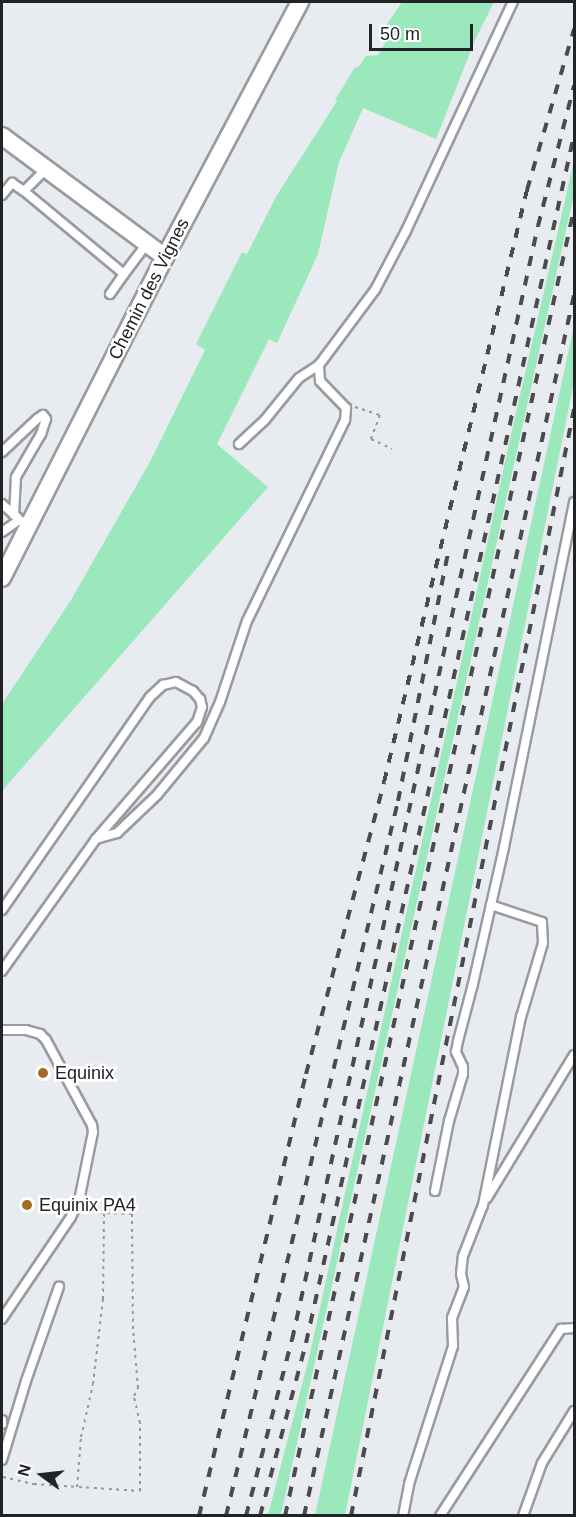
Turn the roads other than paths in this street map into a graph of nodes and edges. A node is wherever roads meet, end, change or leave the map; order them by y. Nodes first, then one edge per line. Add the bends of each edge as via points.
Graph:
1 (300, 2) edge
2 (513, 2) edge
3 (2, 136) edge
4 (46, 169) junction
5 (24, 191) junction
6 (2, 195) edge
7 (147, 244) junction
8 (165, 257) junction
9 (124, 274) junction
10 (110, 294) dead end
11 (319, 364) junction
12 (239, 444) dead end
13 (2, 452) edge
14 (574, 502) edge
15 (2, 504) edge
16 (20, 520) junction
17 (2, 532) edge
18 (2, 578) edge
19 (96, 839) junction
20 (491, 905) junction
21 (2, 910) edge
22 (2, 971) edge
23 (2, 1030) edge
24 (574, 1055) edge
25 (435, 1191) dead end
26 (483, 1205) junction
27 (59, 1287) dead end
28 (2, 1319) edge
29 (574, 1328) edge
30 (574, 1411) edge
31 (2, 1460) edge
32 (403, 1515) edge
33 (440, 1515) edge
34 (523, 1515) edge

1 - 8 street, Chemin des Vignes
2 - 11 lane via 375,290
3 - 4 street
4 - 5 lane
4 - 7 street
5 - 6 lane via 12,183
5 - 9 lane
7 - 8 street
7 - 9 lane
8 - 16 street, Chemin des Vignes
9 - 10 lane
11 - 12 lane via 299,378 264,421
11 - 19 lane via 320,381 346,408 345,420 247,621 204,738 157,795 117,832
13 - 16 lane via 38,419 46,419 16,477
14 - 20 lane
15 - 16 lane
16 - 17 lane
16 - 18 street, Chemin des Vignes
19 - 21 lane via 197,722 202,706 193,691 176,682 163,685 150,697
19 - 22 lane
20 - 25 lane via 458,1041 456,1052 463,1074
20 - 26 lane via 542,922 543,943 521,1017
23 - 28 lane via 26,1030 46,1040 93,1132 79,1201
24 - 26 lane
26 - 32 lane via 463,1256 464,1287 452,1318 453,1346 409,1484
27 - 31 lane
29 - 33 lane via 561,1329
30 - 34 lane via 542,1463

